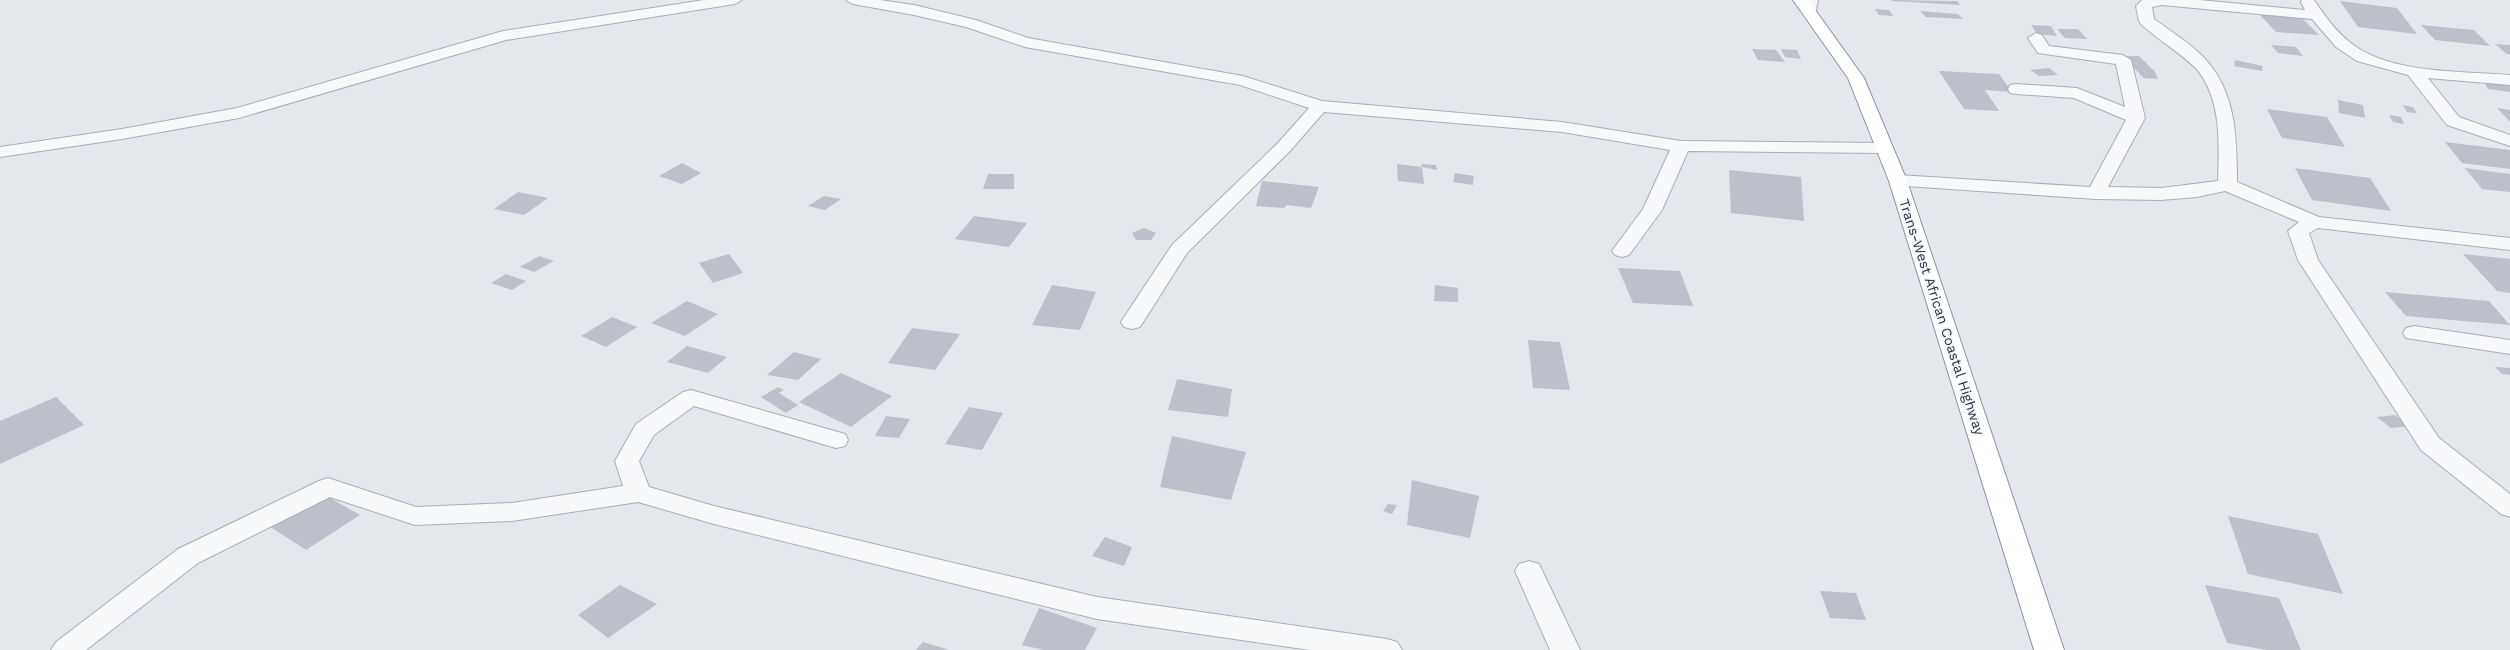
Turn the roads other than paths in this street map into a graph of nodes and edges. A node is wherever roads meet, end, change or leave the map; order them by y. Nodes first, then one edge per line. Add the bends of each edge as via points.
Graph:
1 (735, 0) edge
2 (854, 0) edge
3 (2307, 0) edge
4 (1807, 4) edge
5 (2315, 15) junction
6 (2036, 38) dead end
7 (2413, 72) junction
8 (2510, 80) edge
9 (2016, 88) dead end
10 (1320, 106) junction
11 (2136, 118) junction
12 (2510, 141) edge
13 (1681, 146) junction
14 (1884, 148) junction
15 (0, 152) edge
16 (1898, 181) junction
17 (2227, 185) junction
18 (2096, 193) junction
19 (2315, 222) junction
20 (2510, 244) edge
21 (1622, 250) dead end
22 (1132, 322) dead end
23 (2414, 332) dead end
24 (2510, 347) edge
25 (836, 440) dead end
26 (638, 493) junction
27 (2510, 508) edge
28 (1529, 571) dead end
29 (66, 650) edge
30 (1387, 650) edge
31 (1565, 650) edge
32 (2049, 650) edge

1 - 15 street via 503,36 239,113
2 - 10 street via 971,23 1025,42 1243,81
3 - 5 street
4 - 14 highway, Trans-West African Coastal Highway via 1856,78
5 - 7 street via 2348,49 2374,61
5 - 17 street via 2162,1 2149,2 2144,6 2147,20 2206,70 2217,91 2228,125
6 - 11 street via 2044,50 2123,60
7 - 8 street
7 - 12 street via 2453,121
9 - 11 street via 2077,93
10 - 13 street via 1562,127
10 - 22 street via 1284,147 1179,249
11 - 18 street
13 - 14 street
13 - 21 street via 1652,210
14 - 16 highway, Trans-West African Coastal Highway
16 - 18 street
16 - 32 highway, Trans-West African Coastal Highway
17 - 18 street via 2161,194
17 - 19 street
19 - 20 street
19 - 27 street via 2298,231 2308,260 2430,444
23 - 24 street
25 - 26 street via 691,397 645,430 627,461
26 - 29 street via 512,512 415,516 328,487 188,556
26 - 30 street via 714,515 1097,608
28 - 31 street

